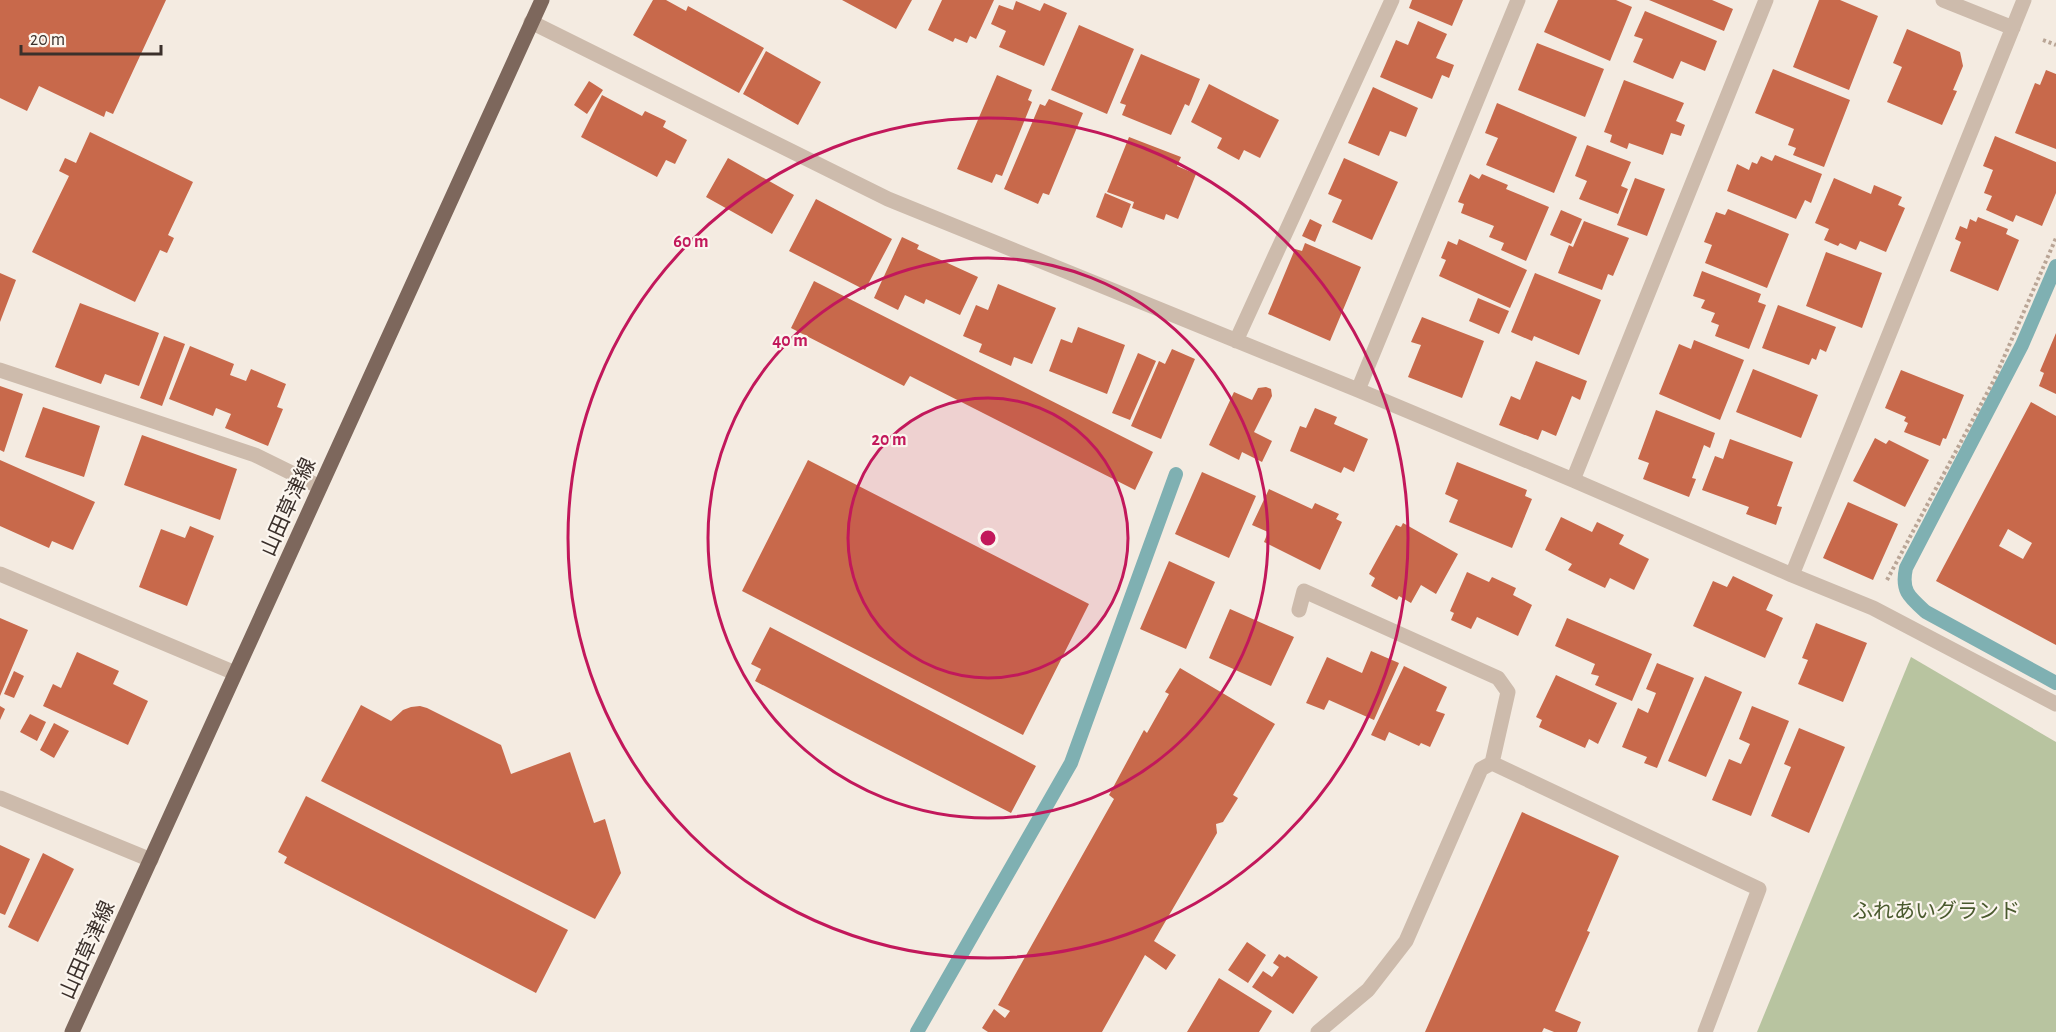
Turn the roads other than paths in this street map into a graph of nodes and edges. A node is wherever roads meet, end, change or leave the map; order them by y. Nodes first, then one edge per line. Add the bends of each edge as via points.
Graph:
1 (542, 0) edge
2 (1392, 0) edge
3 (1518, 0) edge
4 (1766, 0) edge
5 (1943, 0) edge
6 (2024, 0) edge
7 (531, 22) junction
8 (2013, 28) junction
9 (1236, 341) junction
10 (0, 370) edge
11 (1358, 390) junction
12 (1573, 480) junction
13 (320, 487) junction
14 (0, 574) edge
15 (1792, 575) junction
16 (1299, 610) dead end
17 (235, 673) junction
18 (2056, 704) edge
19 (1492, 763) junction
20 (0, 798) edge
21 (151, 860) junction
22 (72, 1032) edge
23 (1318, 1032) edge
24 (1705, 1032) edge

1 - 7 main road, 山田草津線
2 - 9 street
3 - 11 street
4 - 12 street
5 - 8 street
6 - 8 street
7 - 9 street via 888,199
7 - 13 main road, 山田草津線
8 - 15 street
9 - 11 street
10 - 13 street via 255,455
11 - 12 street
12 - 15 street
13 - 17 main road, 山田草津線
14 - 17 street
15 - 18 street via 1873,608
16 - 19 street via 1304,591 1498,678 1508,692
17 - 21 main road, 山田草津線
19 - 23 street via 1481,770 1406,941 1368,990
19 - 24 street via 1759,889
20 - 21 street
21 - 22 main road, 山田草津線

